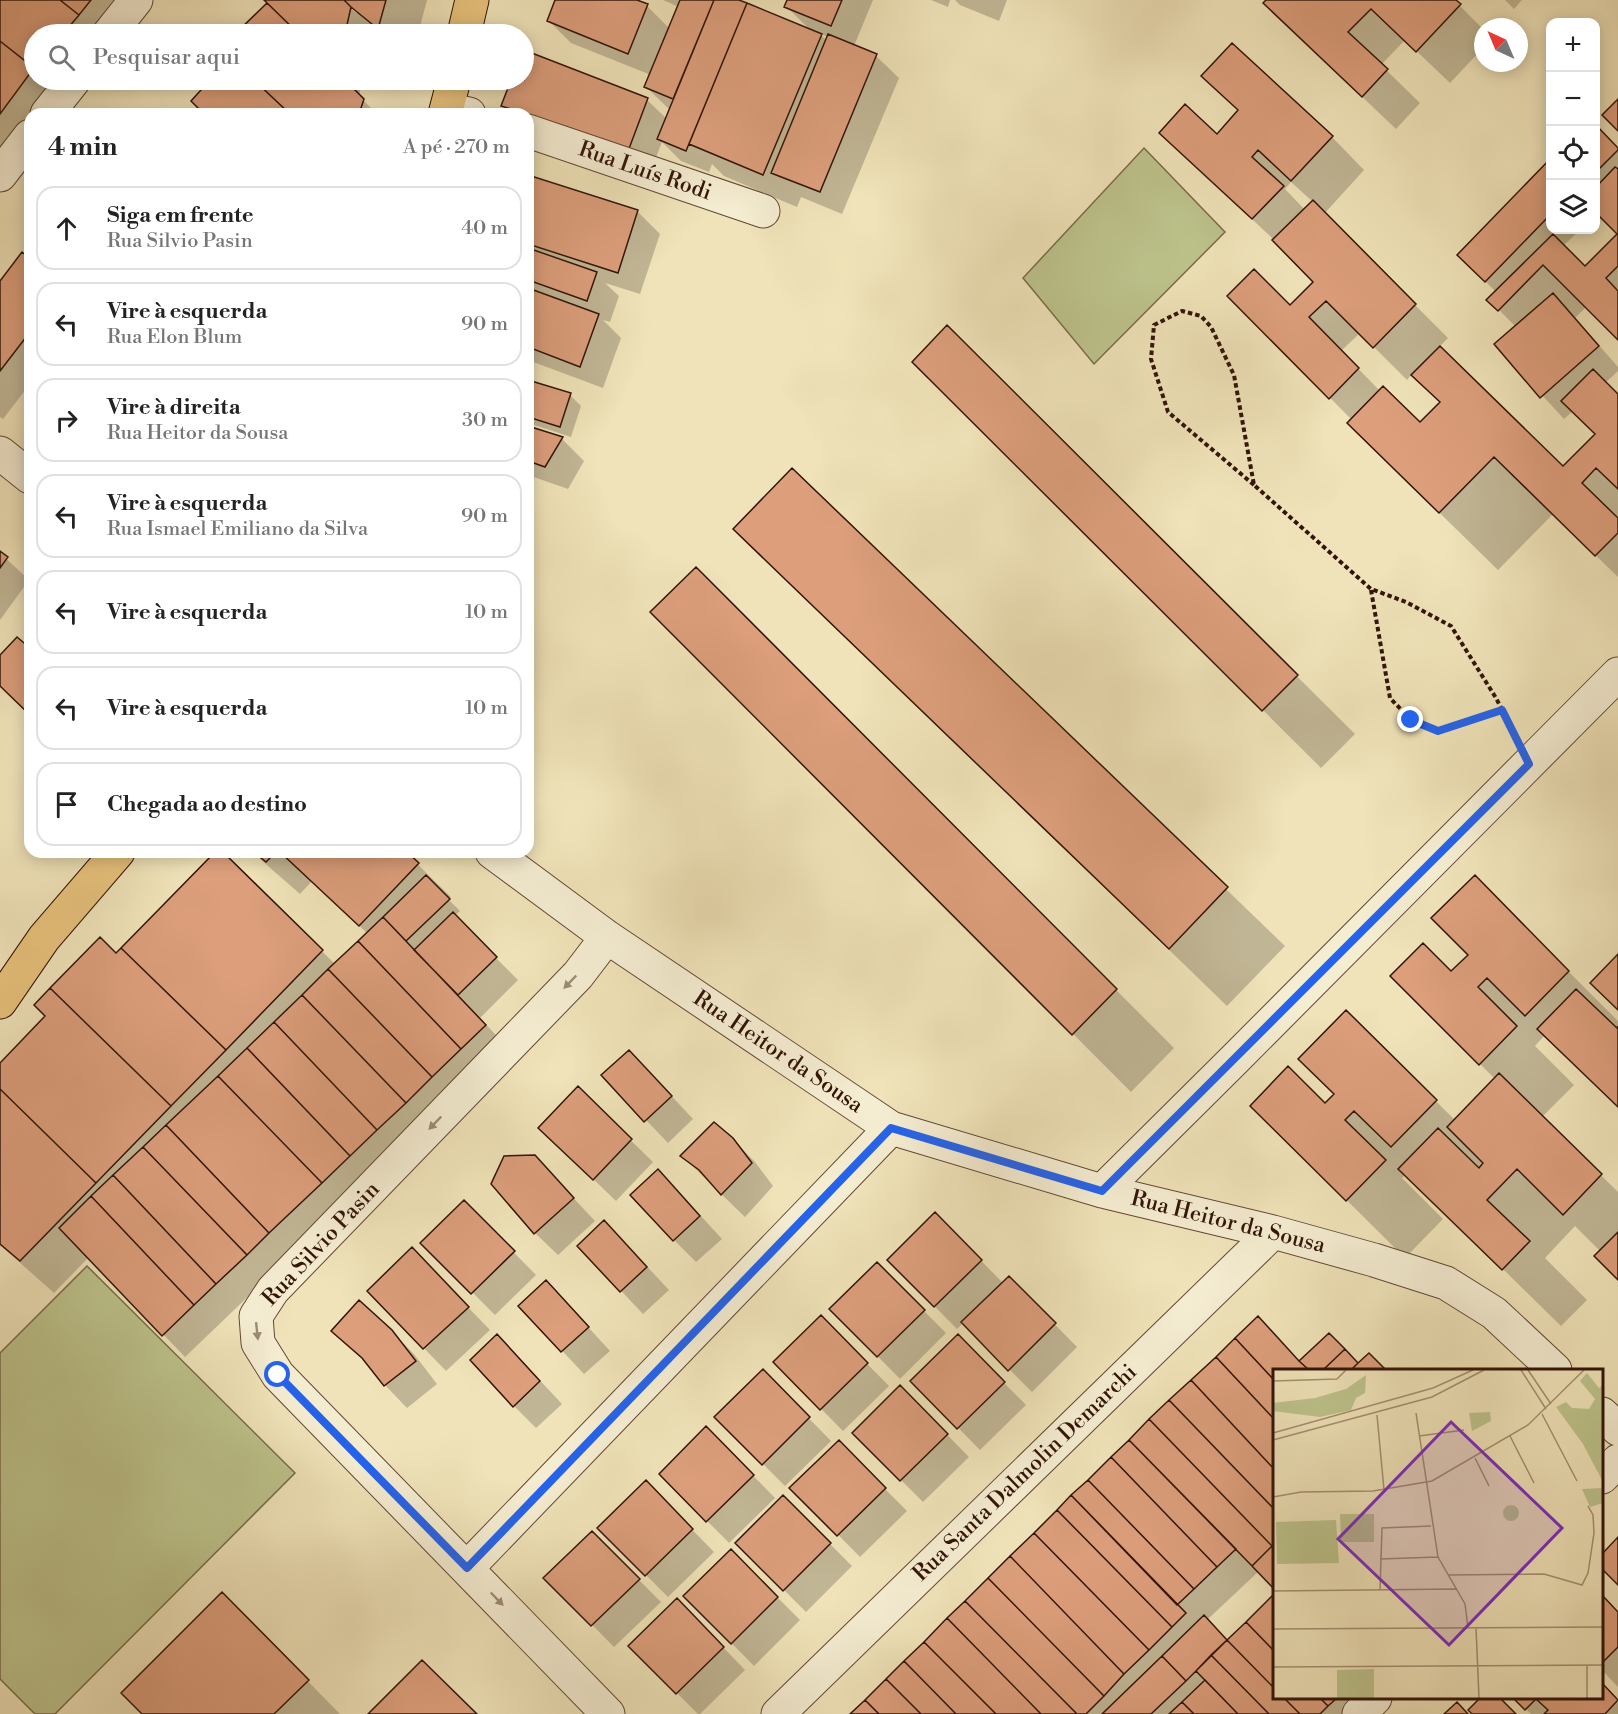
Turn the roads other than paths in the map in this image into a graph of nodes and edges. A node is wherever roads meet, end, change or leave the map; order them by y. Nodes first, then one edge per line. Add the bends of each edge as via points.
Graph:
1 (136, 0) edge
2 (472, 0) edge
3 (117, 24) edge
4 (466, 24) edge
5 (66, 90) edge
6 (52, 108) edge
7 (534, 133) edge
8 (24, 144) edge
9 (0, 175) edge
10 (763, 211) dead end
11 (0, 453) edge
12 (24, 472) edge
13 (1618, 674) edge
14 (113, 858) edge
15 (500, 858) edge
16 (607, 937) junction
17 (0, 1002) edge
18 (891, 1128) junction
19 (1102, 1191) junction
20 (1273, 1232) junction
21 (1554, 1369) edge
22 (1603, 1415) edge
23 (1618, 1429) edge
24 (1618, 1461) edge
25 (1603, 1476) edge
26 (467, 1568) junction
27 (1375, 1699) edge
28 (608, 1714) edge
29 (778, 1714) edge
30 (1359, 1714) edge

1 - 3 street
2 - 4 main road
5 - 6 street
7 - 10 street, Rua Luís Rodi
8 - 9 street
11 - 12 street
13 - 19 street
14 - 17 main road via 44,938
15 - 16 street, Rua Heitor da Sousa
16 - 18 street, Rua Heitor da Sousa
16 -> 26 street, Rua Silvio Pasin via 578,975 273,1290 256,1316 258,1343 278,1375
18 - 19 street, Rua Heitor da Sousa
18 - 26 street
19 - 20 street, Rua Heitor da Sousa
20 - 21 street, Rua Heitor da Sousa via 1446,1283 1494,1312
20 - 29 street, Rua Santa Dalmolin Demarchi
22 - 23 street
24 - 25 street
26 -> 28 street, Rua Silvio Pasin
27 - 30 street

